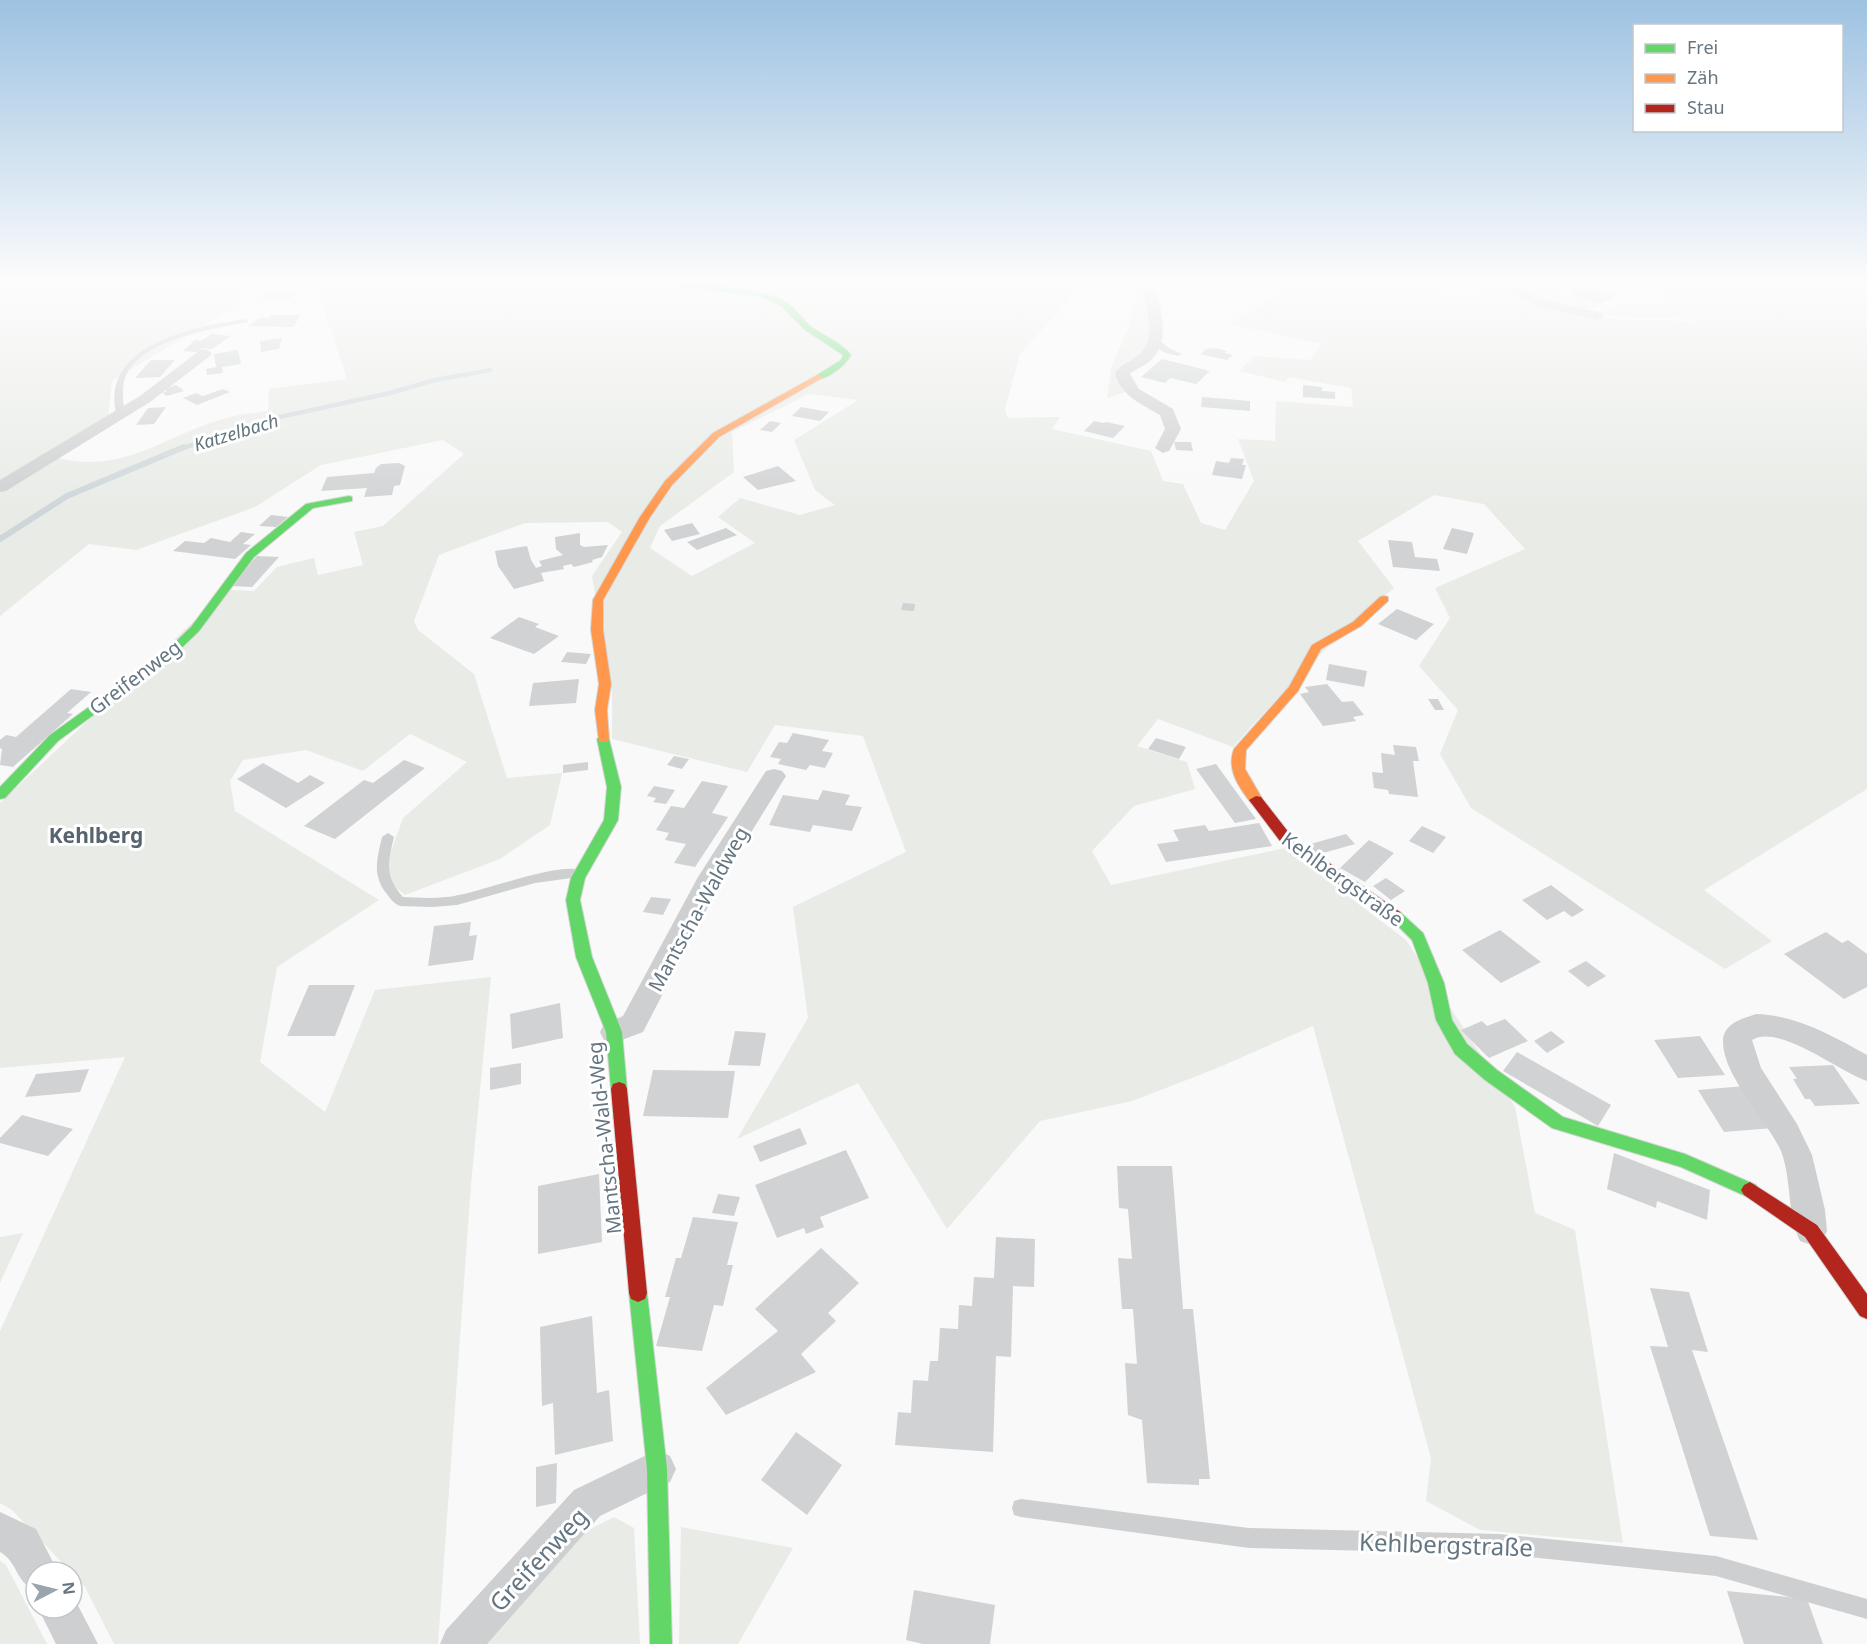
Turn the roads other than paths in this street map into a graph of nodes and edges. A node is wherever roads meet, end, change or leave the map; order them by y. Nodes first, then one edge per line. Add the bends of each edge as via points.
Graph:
1 (136, 360) edge
2 (196, 360) edge
3 (844, 360) edge
4 (1140, 360) edge
5 (120, 415) junction
6 (1163, 447) dead end
7 (0, 487) edge
8 (350, 498) dead end
9 (1384, 599) dead end
10 (774, 776) dead end
11 (0, 795) edge
12 (388, 837) dead end
13 (581, 873) junction
14 (614, 1032) junction
15 (1867, 1069) edge
16 (1810, 1231) junction
17 (1867, 1310) edge
18 (657, 1469) junction
19 (1021, 1508) dead end
20 (0, 1531) edge
21 (31, 1560) edge
22 (1867, 1609) edge
23 (65, 1620) edge
24 (78, 1644) edge
25 (460, 1644) edge
26 (661, 1644) edge

1 - 5 lane via 121,379
2 - 5 street
3 - 13 street, Mantscha-Wald-Weg via 809,385 716,435 694,454 645,517 598,600 597,630 605,684 601,710 604,746 614,787 611,820
4 - 6 street via 1122,373 1123,381 1130,391 1167,412 1173,429
5 - 7 street
8 - 11 street, Greifenweg via 310,506 250,555 195,629 174,650 54,738
9 - 16 street, Kehlbergstraße via 1357,624 1316,647 1294,688 1240,749 1236,757 1238,770 1254,801 1288,842 1367,894 1418,937 1436,983 1444,1020 1453,1036 1511,1092 1558,1123 1685,1161 1749,1190
10 - 14 street, Mantscha-Waldweg via 711,877 640,1013 633,1024
12 - 13 lane via 381,867 385,886 400,901 465,899 541,876
13 - 14 street, Mantscha-Wald-Weg via 573,900 575,920 584,957
14 - 18 street, Mantscha-Wald-Weg
15 - 16 street via 1799,1034 1771,1026 1752,1024 1739,1034 1739,1050 1747,1071 1794,1146 1809,1202
16 - 17 street, Kehlbergstraße
18 - 25 street, Greifenweg via 587,1503
18 - 26 street, Mantscha-Wald-Weg
19 - 22 lane, Kehlbergstraße via 1249,1538 1500,1544 1716,1566
20 - 21 street via 22,1543
23 - 24 street

